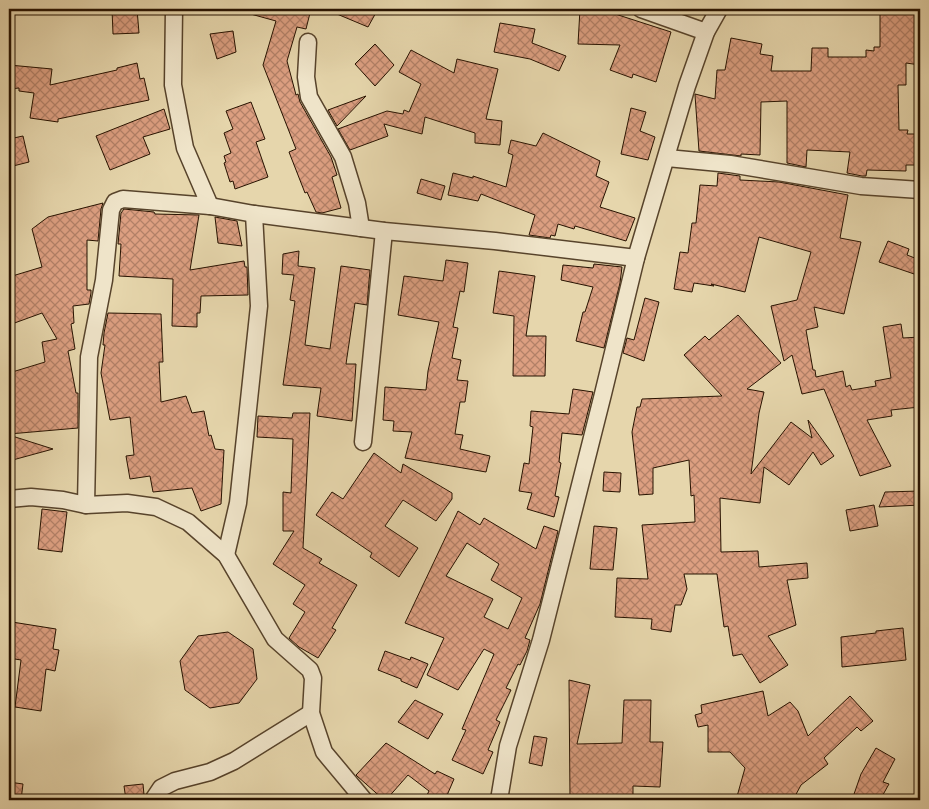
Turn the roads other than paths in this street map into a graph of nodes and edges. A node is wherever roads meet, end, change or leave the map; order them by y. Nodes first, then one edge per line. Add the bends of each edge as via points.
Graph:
1 (174, 9) edge
2 (641, 9) edge
3 (719, 9) edge
4 (706, 32) junction
5 (308, 42) dead end
6 (666, 158) junction
7 (920, 190) edge
8 (210, 206) junction
9 (254, 214) junction
10 (362, 228) junction
11 (384, 231) junction
12 (636, 258) junction
13 (363, 442) dead end
14 (9, 499) edge
15 (86, 506) junction
16 (226, 554) junction
17 (312, 713) junction
18 (153, 800) edge
19 (364, 800) edge
20 (499, 800) edge

1 - 8 street via 173,85 185,148
2 - 4 street
3 - 4 street
4 - 6 street
5 - 10 street via 306,77 309,97 343,157
6 - 7 street via 730,164 861,186
6 - 12 street
8 - 9 street
8 - 15 street via 123,199 115,202 111,210 104,280 88,357
9 - 10 street
9 - 16 street via 258,306 238,503
10 - 11 street
11 - 12 street
11 - 13 street
12 - 20 street via 541,640 508,746
14 - 15 street via 31,497
15 - 16 street via 127,503 156,507 188,522
16 - 17 street via 275,639 310,670 314,678
17 - 18 street via 234,761 161,788
17 - 19 street via 324,752

